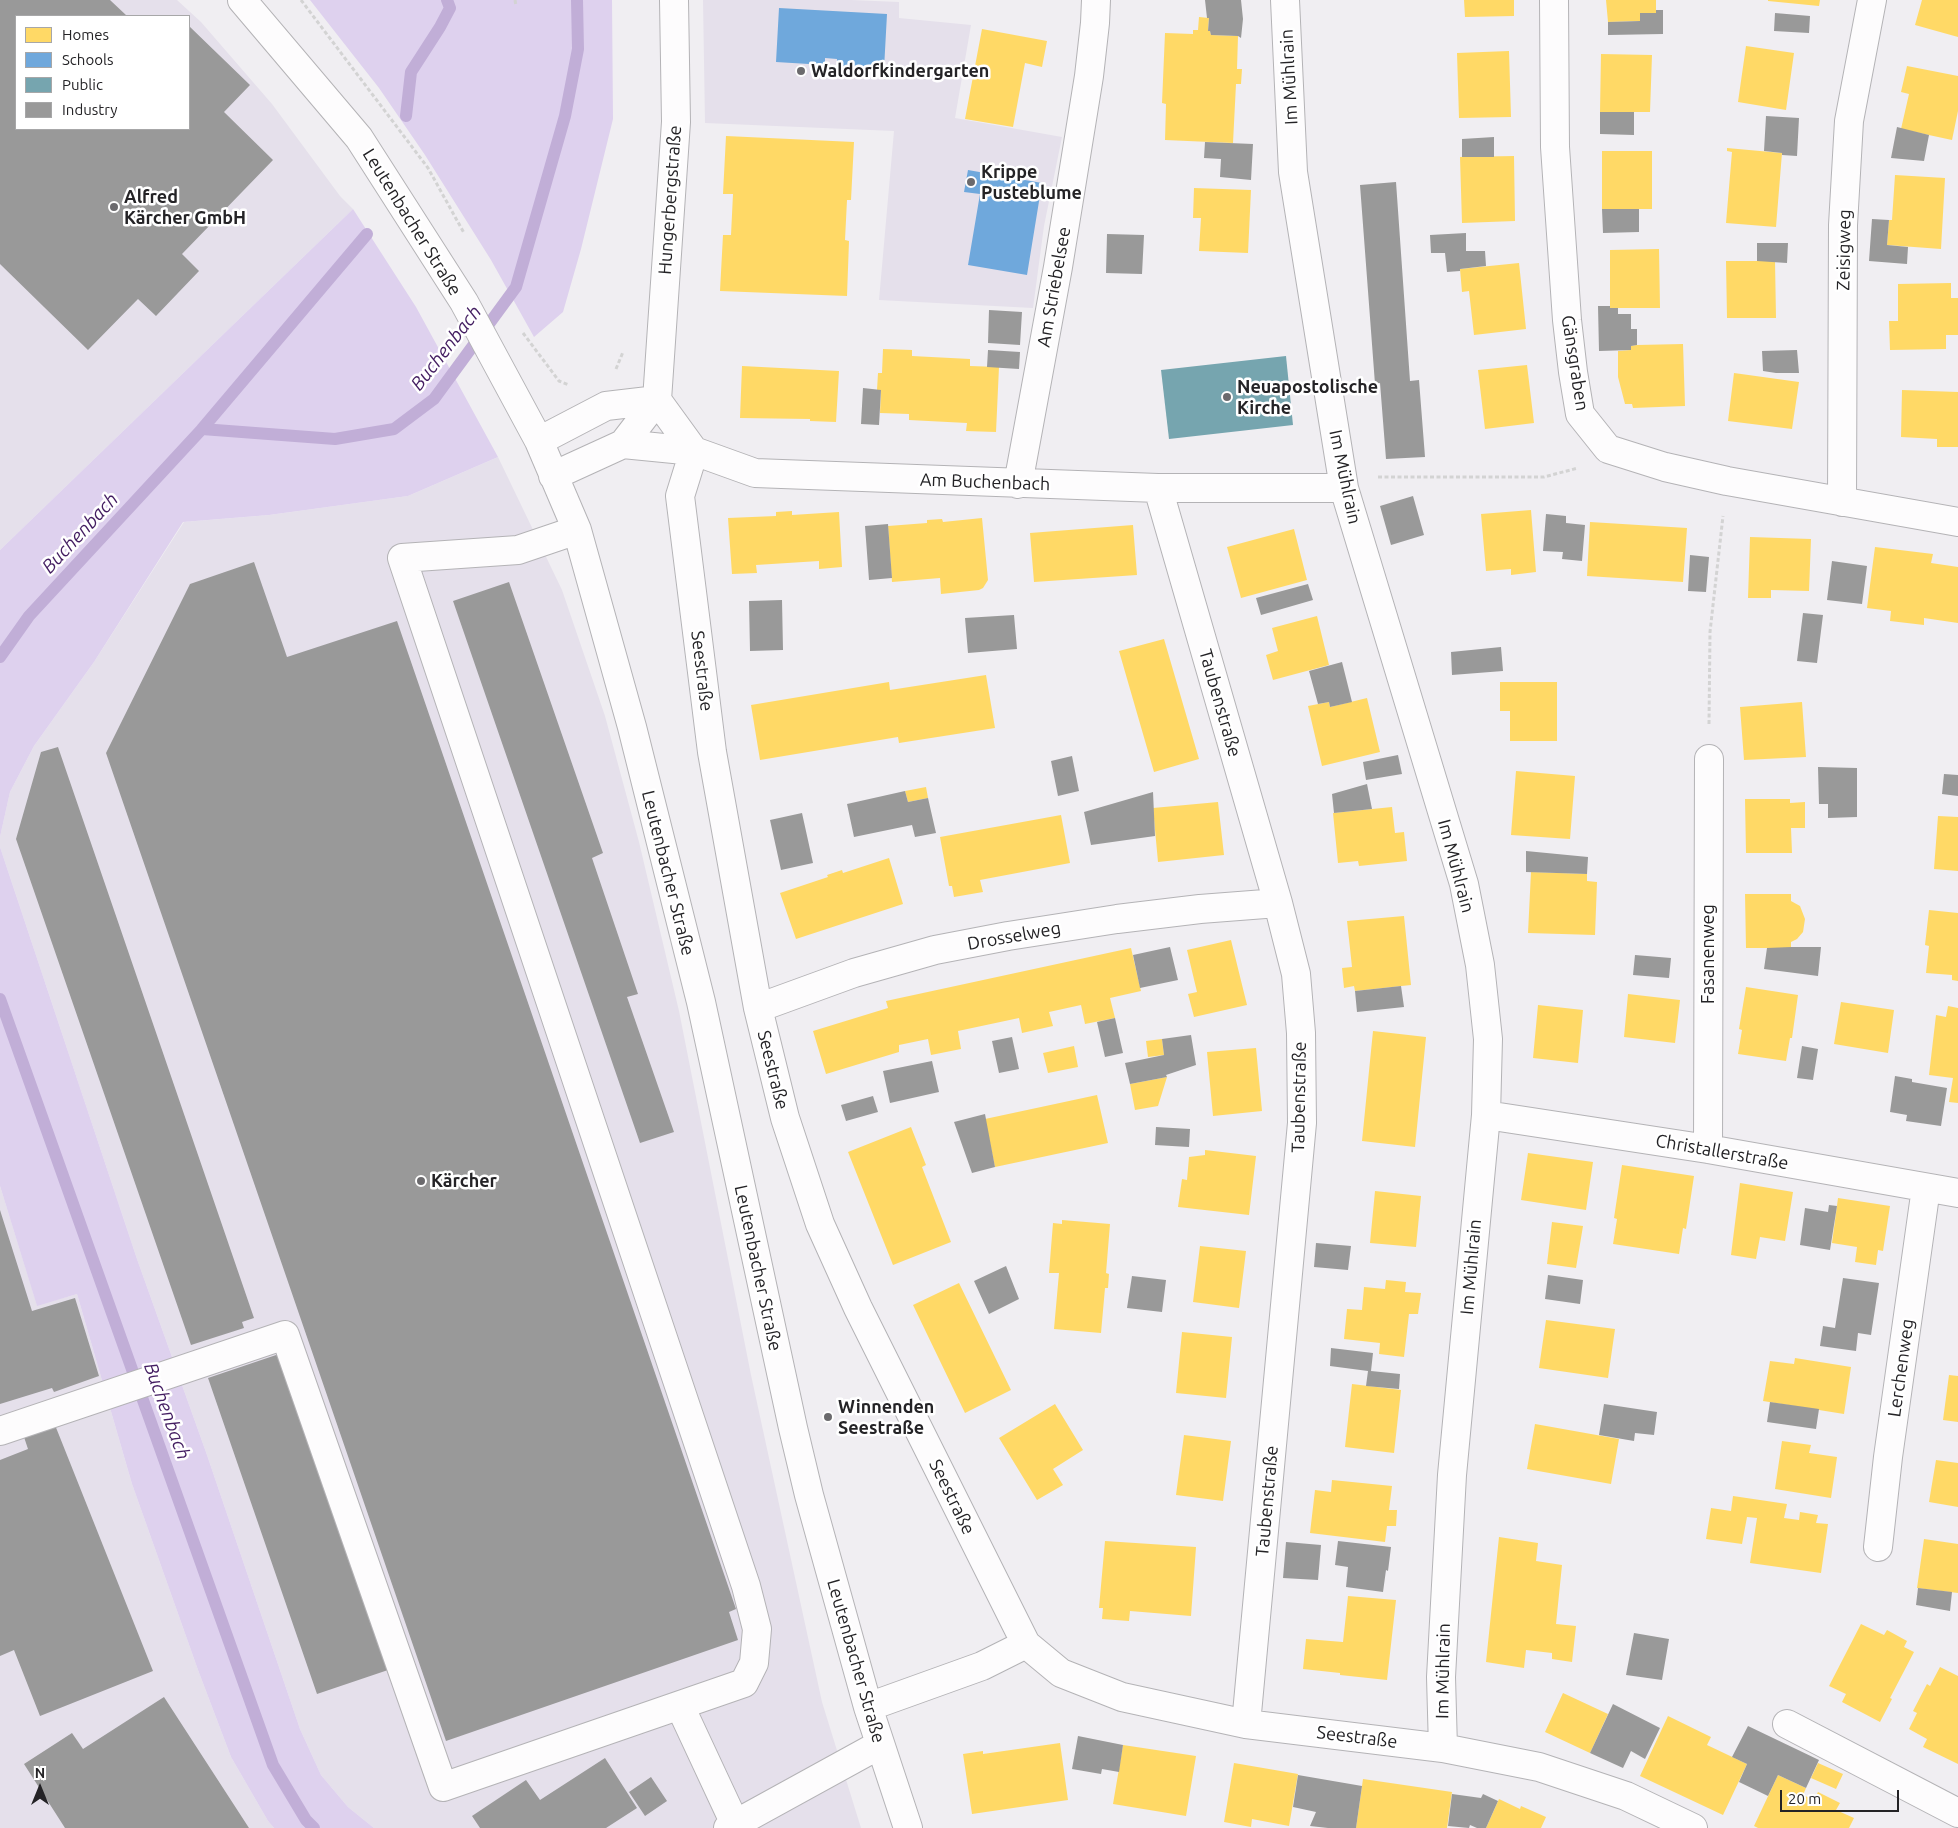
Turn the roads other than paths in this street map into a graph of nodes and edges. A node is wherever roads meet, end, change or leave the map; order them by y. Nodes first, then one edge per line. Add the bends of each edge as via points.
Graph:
1 (242, 0) edge
2 (674, 0) edge
3 (1096, 0) edge
4 (1285, 0) edge
5 (1554, 0) edge
6 (1872, 0) edge
7 (657, 400) junction
8 (539, 441) junction
9 (622, 444) junction
10 (694, 451) junction
11 (554, 476) junction
12 (1018, 484) junction
13 (1158, 488) junction
14 (1344, 488) junction
15 (1842, 502) junction
16 (1958, 522) edge
17 (577, 530) junction
18 (1709, 759) road end
19 (1278, 903) junction
20 (758, 1008) junction
21 (1486, 1115) junction
22 (1708, 1149) junction
23 (1926, 1188) junction
24 (1958, 1193) edge
25 (0, 1431) edge
26 (1878, 1547) dead end
27 (1026, 1644) junction
28 (680, 1706) junction
29 (868, 1707) junction
30 (1246, 1724) junction
31 (1787, 1724) dead end
32 (879, 1745) junction
33 (1443, 1748) junction
34 (1958, 1812) edge
35 (732, 1826) edge
36 (908, 1828) edge
37 (1693, 1828) edge

1 - 8 street, Leutenbacher Straße via 359,138 464,302
2 - 7 street, Hungerbergstraße via 676,122
3 - 12 street, Am Striebelsee via 1089,76 1063,239
4 - 14 street, Im Mühlrain via 1293,172
5 - 15 street, Gänsgraben via 1555,147 1567,320 1580,414 1608,449 1727,481
6 - 15 street, Zeisigweg via 1849,122 1843,226
7 - 8 street via 606,406
7 - 9 street
7 - 10 street
8 - 11 street, Leutenbacher Straße
9 - 10 street, Am Buchenbach
9 - 11 street
10 - 12 street, Am Buchenbach via 755,473
10 - 20 street, Seestraße via 680,496 712,752
11 - 17 street, Leutenbacher Straße
12 - 13 street, Am Buchenbach
13 - 14 street, Am Buchenbach
13 - 19 street, Taubenstraße
14 - 21 street, Im Mühlrain via 1464,884 1480,965 1487,1030
15 - 16 street, Gänsgraben
17 - 28 street via 518,550 402,558 746,1586 757,1629 754,1663 744,1683
17 - 29 street, Leutenbacher Straße via 632,728 701,1002 795,1438
18 - 22 street, Fasanenweg
19 - 20 street, Drosselweg via 1116,919 935,950 854,972
19 - 30 street, Taubenstraße via 1296,974 1301,1033 1302,1123
20 - 27 street, Seestraße via 785,1118 820,1224 858,1308
21 - 22 street, Christallerstraße
21 - 33 street, Im Mühlrain via 1452,1475 1441,1676
22 - 23 street, Christallerstraße
23 - 24 street, Christallerstraße
23 - 26 street, Lerchenweg
25 - 28 street via 285,1335 443,1787
27 - 29 street via 982,1666
27 - 30 street, Seestraße via 1062,1673 1122,1697
28 - 35 street
29 - 32 street, Leutenbacher Straße
30 - 33 street, Seestraße
31 - 34 street
32 - 35 street
32 - 36 street, Leutenbacher Straße
33 - 37 street, Seestraße via 1539,1767 1626,1796

